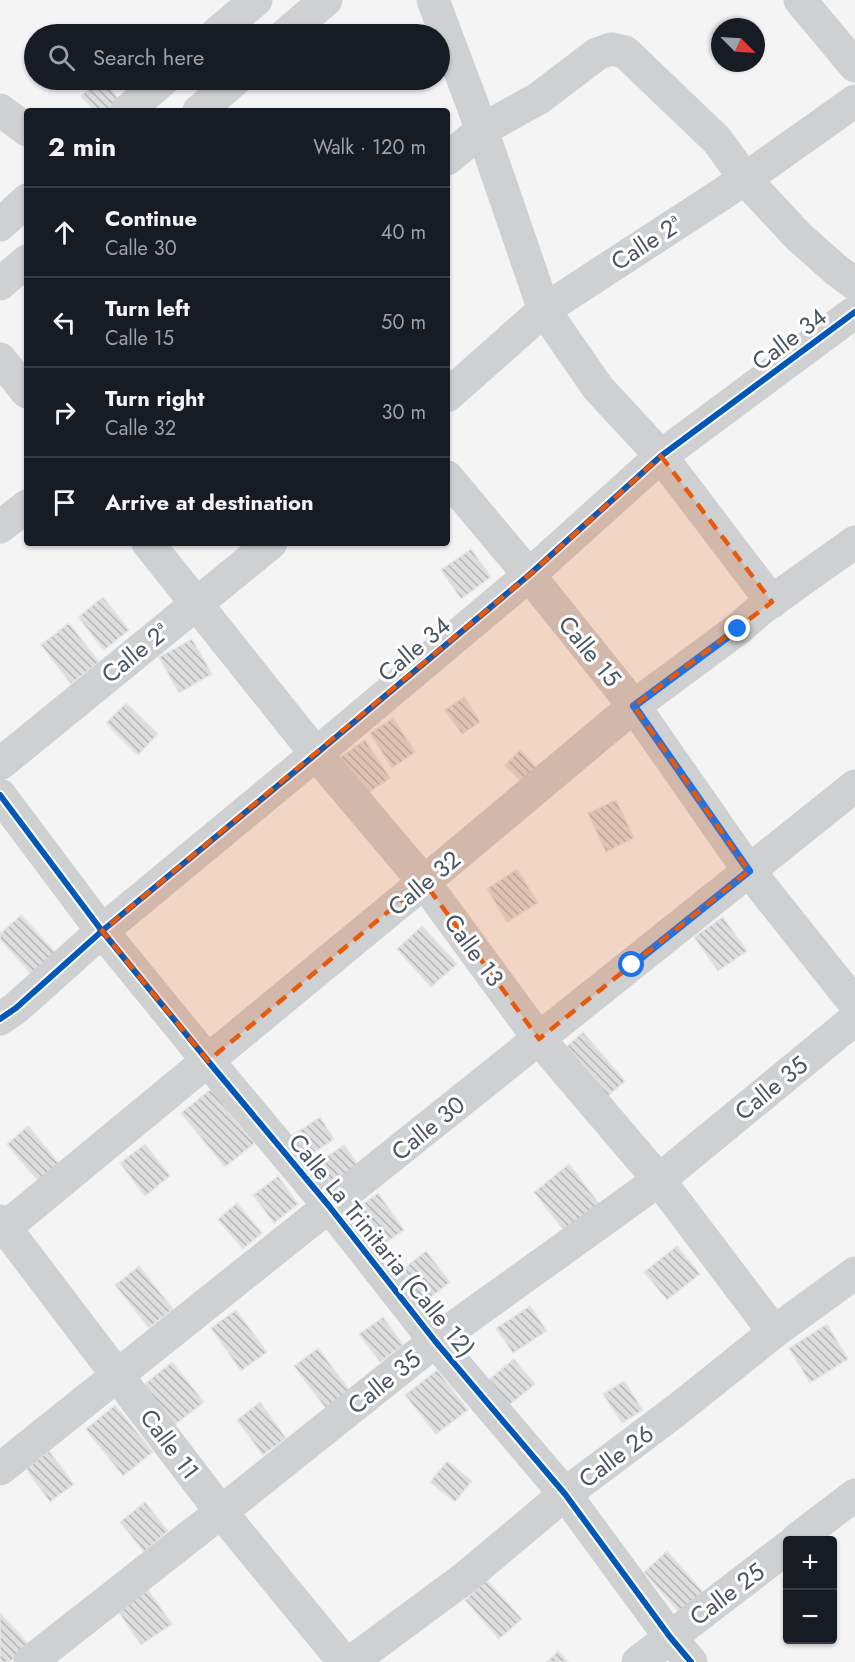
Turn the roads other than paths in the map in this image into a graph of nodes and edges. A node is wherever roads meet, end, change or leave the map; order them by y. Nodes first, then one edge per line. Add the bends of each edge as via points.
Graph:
1 (256, 0) edge
2 (326, 0) edge
3 (433, 0) edge
4 (800, 0) edge
5 (228, 24) edge
6 (298, 24) edge
7 (442, 24) edge
8 (450, 45) edge
9 (855, 66) edge
10 (151, 90) edge
11 (223, 90) edge
12 (855, 100) edge
13 (130, 108) edge
14 (202, 108) edge
15 (0, 110) edge
16 (24, 128) edge
17 (482, 130) junction
18 (450, 157) edge
19 (745, 179) junction
20 (24, 203) edge
21 (0, 225) edge
22 (24, 264) edge
23 (0, 284) edge
24 (855, 284) edge
25 (544, 310) junction
26 (855, 312) edge
27 (0, 359) edge
28 (24, 388) edge
29 (450, 393) edge
30 (661, 456) junction
31 (450, 481) edge
32 (24, 508) edge
33 (0, 527) edge
34 (855, 542) edge
35 (150, 546) edge
36 (267, 546) edge
37 (529, 575) junction
38 (772, 602) junction
39 (195, 604) junction
40 (634, 706) junction
41 (316, 754) junction
42 (0, 764) edge
43 (855, 786) edge
44 (0, 795) edge
45 (749, 871) junction
46 (424, 882) junction
47 (102, 931) junction
48 (855, 1004) edge
49 (0, 1019) edge
50 (855, 1019) edge
51 (539, 1039) junction
52 (207, 1061) junction
53 (659, 1179) junction
54 (329, 1206) junction
55 (2, 1227) edge
56 (855, 1273) edge
57 (774, 1332) junction
58 (435, 1341) junction
59 (118, 1375) junction
60 (0, 1469) edge
61 (565, 1494) junction
62 (855, 1496) edge
63 (222, 1512) junction
64 (801, 1536) edge
65 (783, 1551) edge
66 (670, 1637) junction
67 (30, 1662) edge
68 (344, 1662) edge
69 (351, 1662) edge
70 (638, 1662) edge
71 (692, 1662) edge

1 - 5 street
2 - 6 street
3 - 7 street
4 - 9 street
8 - 17 street
10 - 13 street
11 - 14 street
12 - 19 street, Calle 2ª
15 - 16 street
17 - 18 street
17 - 19 street via 539,98 597,54 611,49 625,52 673,96 717,140
17 - 25 street
19 - 24 street via 798,236
19 - 25 street, Calle 2ª
20 - 21 street
22 - 23 street
25 - 29 street, Calle 2ª
25 - 30 street via 598,388
26 - 30 street, Calle 34
27 - 28 street
30 - 37 street, Calle 34
30 - 38 street
31 - 37 street, Calle 15
32 - 33 street
34 - 38 street, Calle 32
35 - 39 street, Calle 13
36 - 39 street, Calle 2ª
37 - 40 street, Calle 15
37 - 41 street, Calle 34
38 - 40 street, Calle 32
39 - 41 street, Calle 13
39 - 42 street, Calle 2ª
40 - 45 street, Calle 15
40 - 46 street, Calle 32
41 - 46 street, Calle 13
41 - 47 street, Calle 34
43 - 45 street, Calle 30
44 - 47 street, Calle La Trinitaria (Calle 12)
45 - 48 street, Calle 15
45 - 51 street, Calle 30
46 - 51 street, Calle 13
46 - 52 street, Calle 32
47 - 49 street, Calle 34
47 - 52 street, Calle La Trinitaria (Calle 12)
50 - 53 street, Calle 35
51 - 53 street, Calle 13
51 - 54 street, Calle 30
52 - 54 street, Calle La Trinitaria (Calle 12)
52 - 55 street, Calle 32
53 - 57 street, Calle 13
53 - 58 street, Calle 35
54 - 58 street, Calle La Trinitaria (Calle 12)
54 - 59 street, Calle 30
55 - 59 street, Calle 11
56 - 57 street, Calle 26
57 - 61 street, Calle 26
58 - 61 street, Calle La Trinitaria (Calle 12)
58 - 63 street, Calle 35
59 - 60 street, Calle 30
59 - 63 street, Calle 11
61 - 66 street, Calle La Trinitaria (Calle 12)
61 - 69 street, Calle 26 via 466,1577
62 - 64 street
63 - 67 street, Calle 35
63 - 68 street, Calle 11
65 - 66 street, Calle 25
66 - 70 street, Calle 25
66 - 71 street, Calle La Trinitaria (Calle 12)

